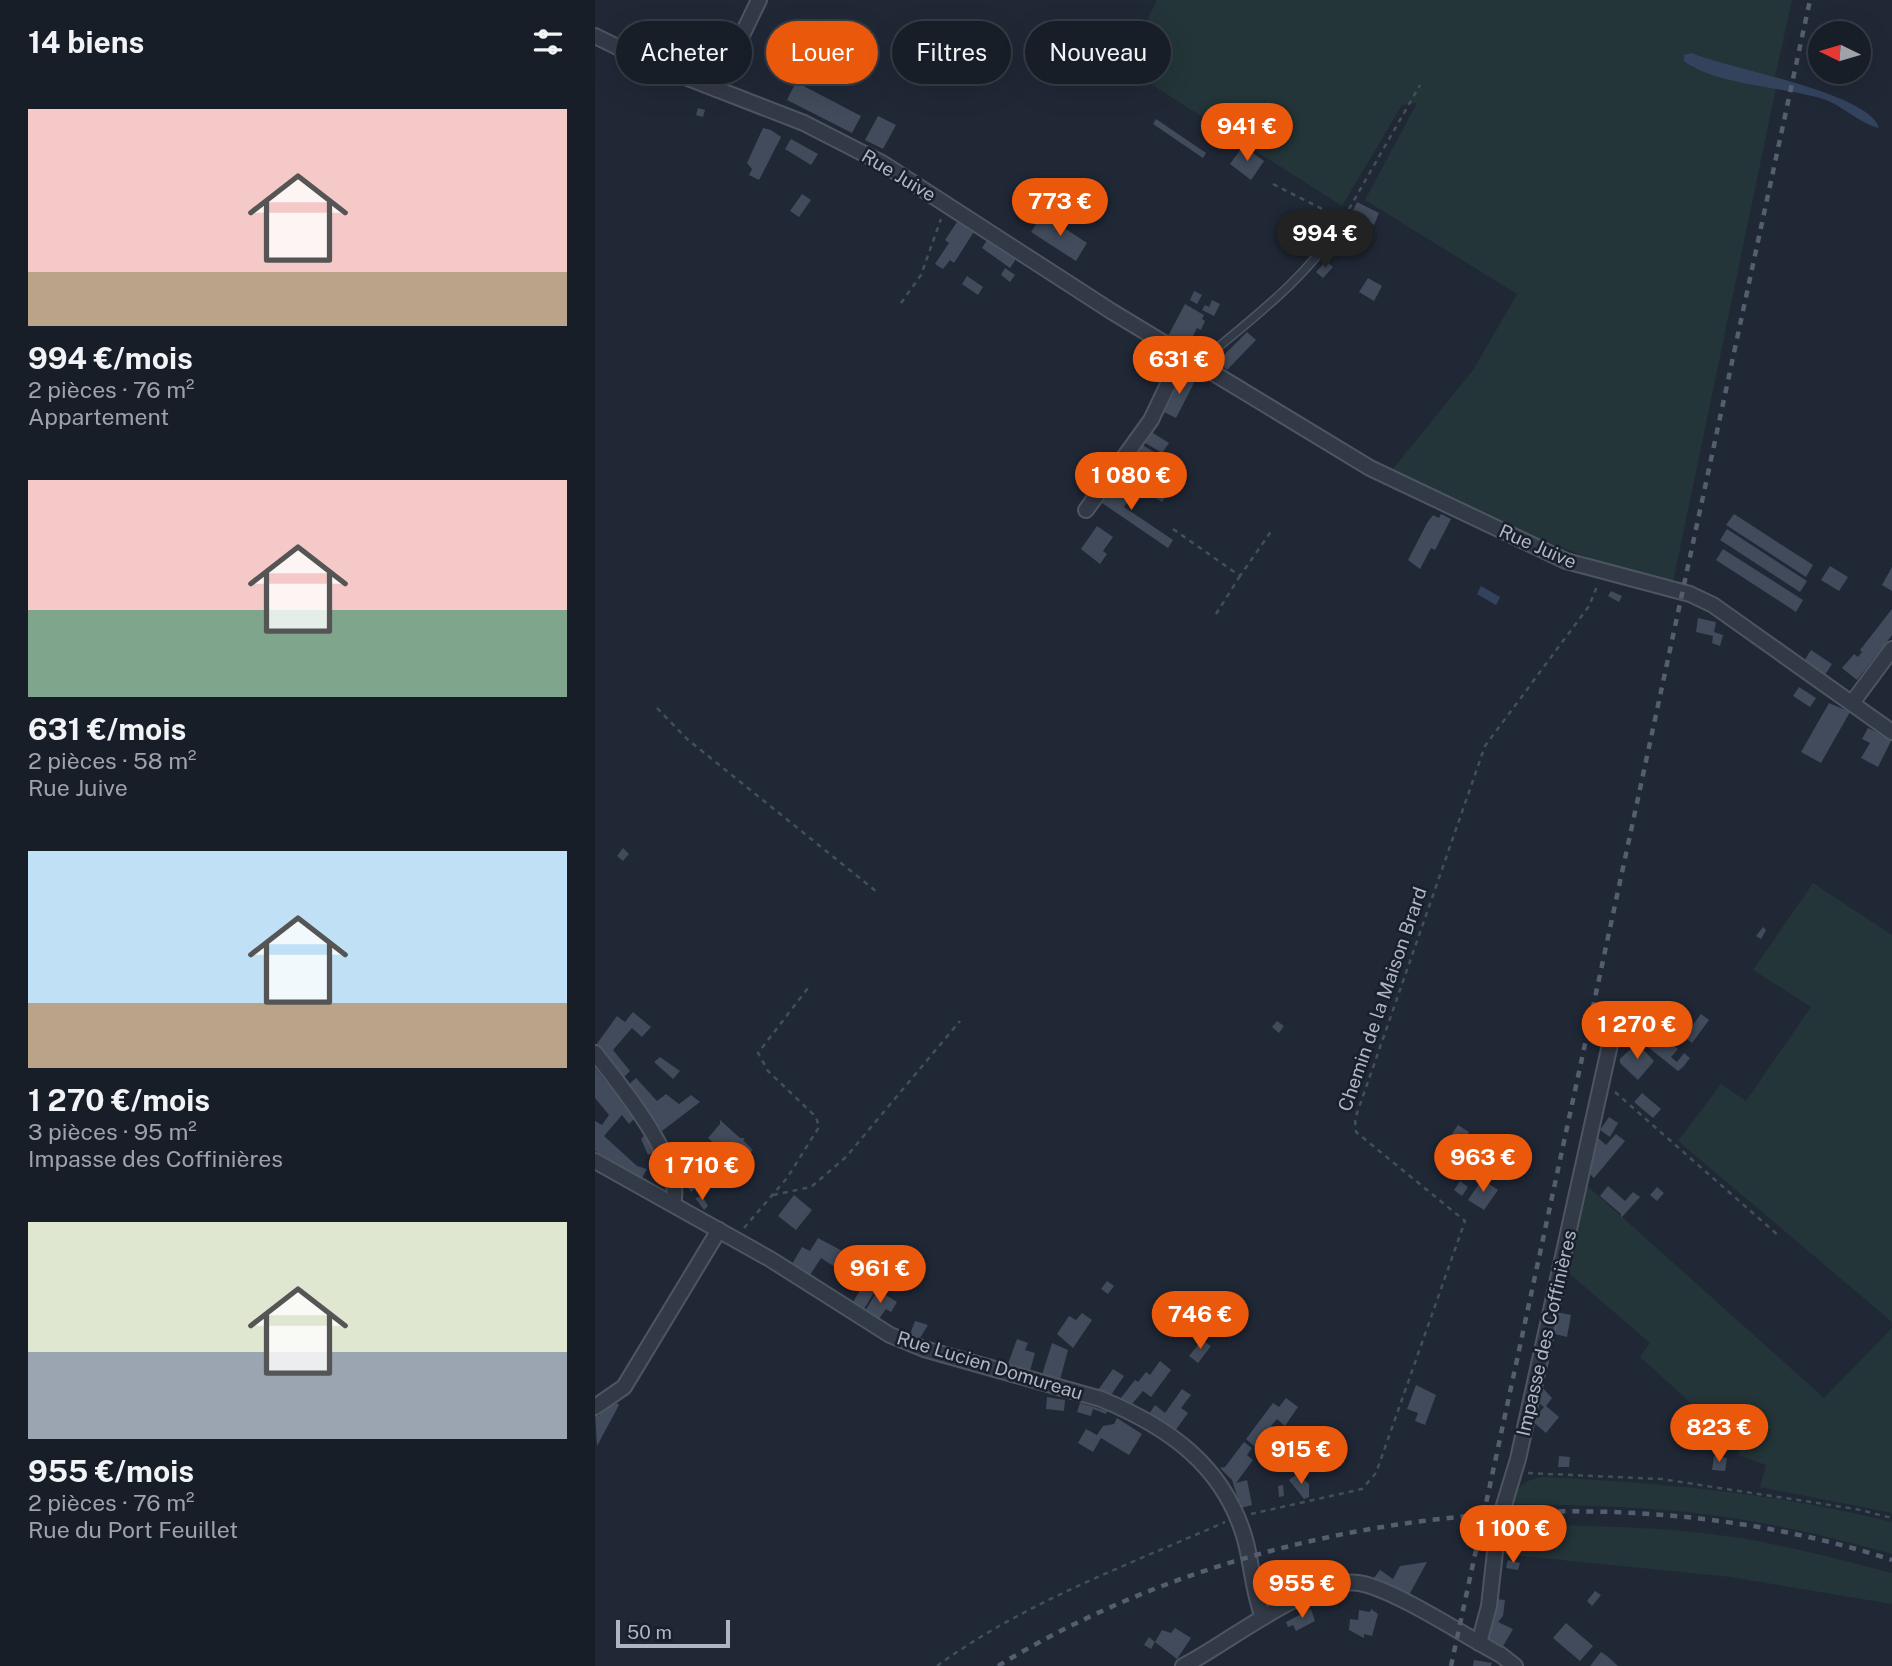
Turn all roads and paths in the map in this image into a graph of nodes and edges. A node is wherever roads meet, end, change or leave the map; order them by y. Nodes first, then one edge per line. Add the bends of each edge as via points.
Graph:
1 (759, 0) edge
2 (595, 36) edge
3 (1420, 85) dead end
4 (716, 89) junction
5 (1273, 184) dead end
6 (946, 203) junction
7 (1342, 220) junction
8 (901, 303) dead end
9 (1182, 355) junction
10 (1198, 364) junction
11 (1086, 510) dead end
12 (1173, 528) dead end
13 (1272, 530) dead end
14 (1603, 572) junction
15 (1240, 576) junction
16 (1216, 614) dead end
17 (1892, 649) edge
18 (1852, 703) junction
19 (657, 708) dead end
20 (1892, 732) edge
21 (877, 892) dead end
22 (808, 988) dead end
23 (961, 1021) dead end
24 (1615, 1022) dead end
25 (595, 1053) edge
26 (1602, 1080) junction
27 (595, 1161) edge
28 (773, 1195) junction
29 (673, 1203) junction
30 (719, 1230) junction
31 (1779, 1236) dead end
32 (734, 1238) junction
33 (595, 1407) edge
34 (1514, 1475) junction
35 (1237, 1517) junction
36 (1892, 1518) edge
37 (1263, 1617) junction
38 (1479, 1643) junction
39 (937, 1666) edge
40 (1183, 1666) edge
41 (1515, 1666) edge

1 - 4 street
2 - 4 street, Rue Juive
3 - 7 path
4 - 6 street, Rue Juive via 804,123
5 - 7 path
6 - 8 path via 921,275
6 - 9 street, Rue Juive
7 - 10 lane via 1329,245 1271,303
9 - 10 street, Rue Juive
9 - 11 street via 1151,420
10 - 14 street, Rue Juive via 1370,468 1540,549
12 - 15 path
13 - 15 path
14 - 18 street, Rue Juive via 1690,594 1713,605
14 - 35 path, Chemin de la Maison Brard via 1589,607 1485,746 1355,1119 1356,1132 1465,1221 1377,1473 1362,1489
15 - 16 path
17 - 18 street
18 - 20 street, Rue Juive
19 - 21 path via 687,739
22 - 28 path via 758,1053 768,1071 816,1118 819,1127
23 - 28 path via 846,1157 811,1187
24 - 26 street, Impasse des Coffinières
25 - 29 street via 648,1123 670,1170 676,1193
26 - 31 path
26 - 34 street, Impasse des Coffinières
27 - 29 street, Rue Lucien Domureau
28 - 32 path
29 - 30 street, Rue Lucien Domureau
30 - 32 street, Rue Lucien Domureau
30 - 33 street via 624,1387
32 - 35 street, Rue Lucien Domureau via 890,1335 1122,1408 1207,1465 1228,1494
34 - 36 path via 1661,1479 1856,1508
34 - 38 street, Impasse des Coffinières via 1498,1525 1489,1606
35 - 37 street, Rue Lucien Domureau
35 - 39 path via 1063,1594 966,1645
37 - 38 street via 1327,1585 1355,1582 1388,1594
37 - 40 street
38 - 41 street

